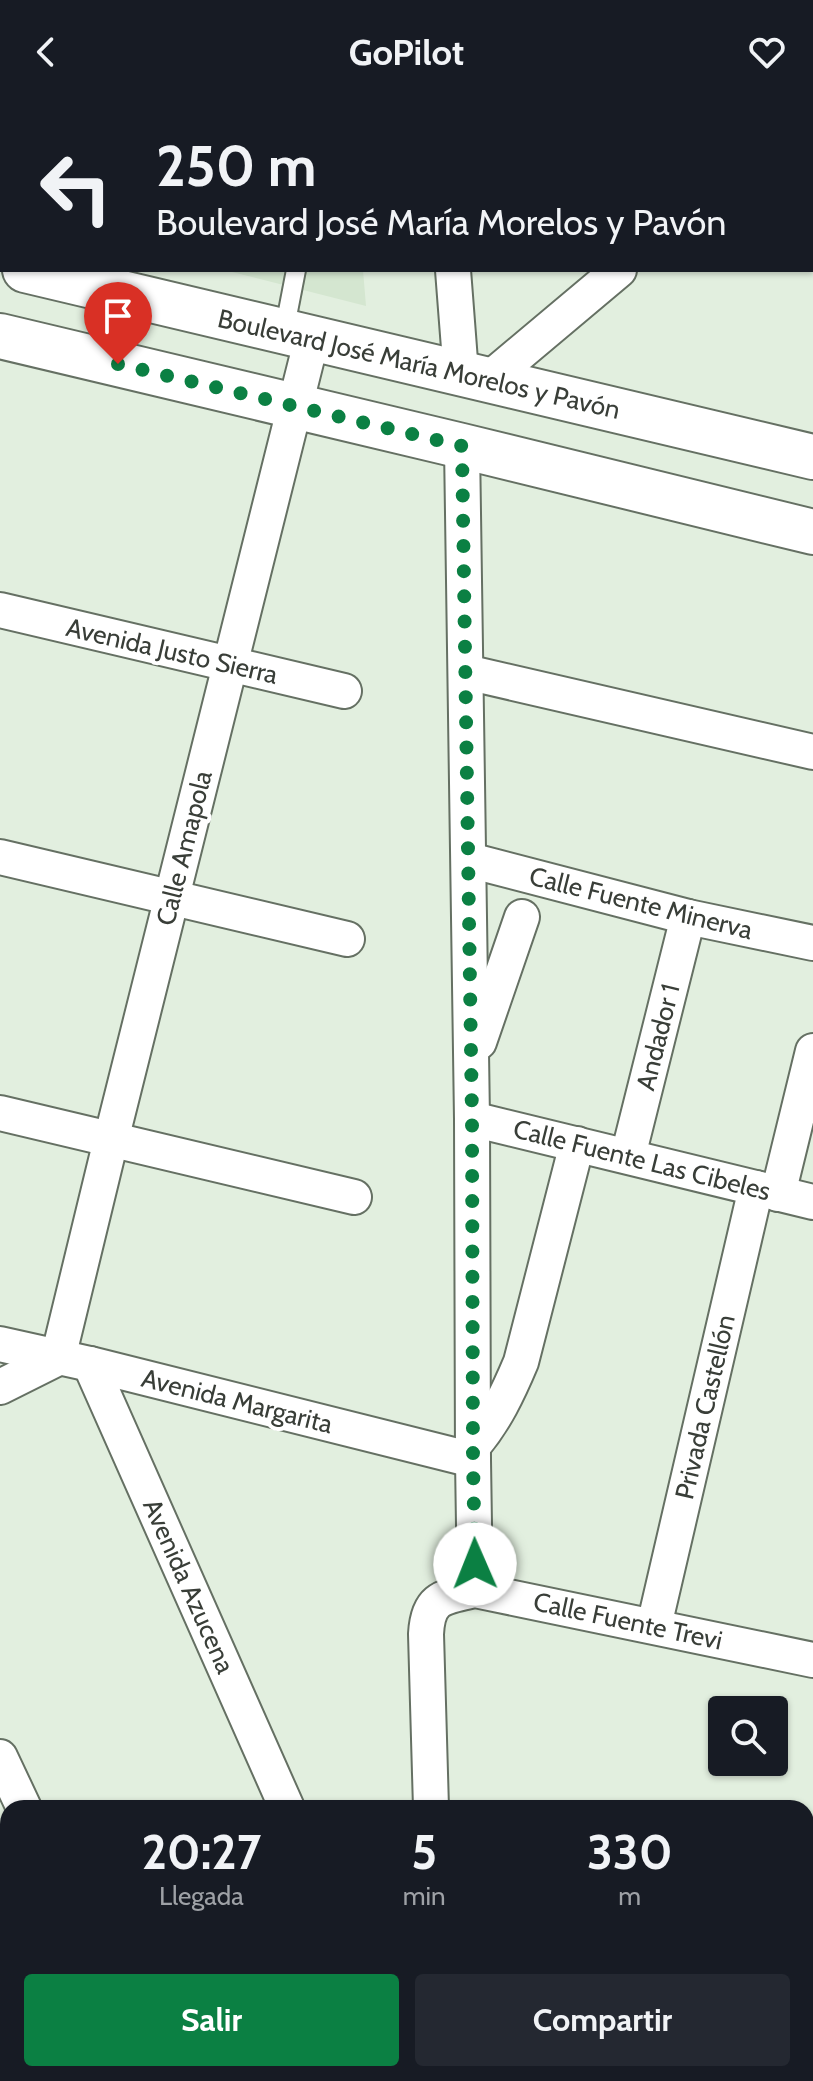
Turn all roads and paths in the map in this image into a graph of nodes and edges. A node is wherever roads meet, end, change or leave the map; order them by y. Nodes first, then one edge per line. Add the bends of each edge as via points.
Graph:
1 (33, 272) edge
2 (296, 272) edge
3 (453, 272) edge
4 (616, 272) edge
5 (298, 335) junction
6 (0, 336) edge
7 (474, 377) junction
8 (295, 405) junction
9 (462, 446) junction
10 (813, 457) edge
11 (813, 532) edge
12 (0, 610) edge
13 (229, 664) junction
14 (466, 672) junction
15 (344, 691) dead end
16 (813, 752) edge
17 (0, 857) edge
18 (469, 860) junction
19 (171, 897) junction
20 (522, 917) dead end
21 (688, 917) junction
22 (347, 939) dead end
23 (813, 943) edge
24 (813, 1051) edge
25 (470, 1065) junction
26 (0, 1113) edge
27 (472, 1119) junction
28 (111, 1140) junction
29 (577, 1144) junction
30 (628, 1156) junction
31 (767, 1191) junction
32 (354, 1197) dead end
33 (813, 1202) edge
34 (0, 1344) edge
35 (74, 1361) junction
36 (0, 1387) edge
37 (473, 1453) junction
38 (459, 1594) junction
39 (654, 1626) junction
40 (813, 1660) edge
41 (0, 1757) edge
42 (20, 1800) edge
43 (283, 1800) edge
44 (432, 1800) edge

1 - 5 main road, Boulevard José María Morelos y Pavón
2 - 5 lane
3 - 7 street
4 - 7 street
5 - 7 main road, Boulevard José María Morelos y Pavón
5 - 8 street, Calle Amapola
6 - 8 main road
7 - 10 main road, Boulevard José María Morelos y Pavón
8 - 9 main road
8 - 13 street, Calle Amapola
9 - 11 main road
9 - 14 street
12 - 13 street, Avenida Justo Sierra
13 - 15 street, Avenida Justo Sierra
13 - 19 street, Calle Amapola
14 - 16 street
14 - 18 street
17 - 19 street
18 - 21 street, Calle Fuente Minerva
18 - 25 street
19 - 22 street
19 - 28 street, Calle Amapola
20 - 25 street
21 - 23 street, Calle Fuente Minerva
21 - 30 street, Andador 1
24 - 31 street, Privada Castellón
25 - 27 street
26 - 28 street
27 - 29 street, Calle Fuente Las Cibeles
27 - 37 street
28 - 32 street
28 - 35 street, Calle Amapola
29 - 30 street, Calle Fuente Las Cibeles
29 - 37 street via 521,1362
30 - 31 street, Calle Fuente Las Cibeles
31 - 33 street, Calle Fuente Las Cibeles
31 - 39 street, Privada Castellón
34 - 35 street, Avenida Margarita
35 - 36 street
35 - 37 street, Avenida Margarita
35 - 43 street, Avenida Azucena
37 - 38 street
38 - 39 street, Calle Fuente Trevi
38 - 44 street via 432,1606 427,1617
39 - 40 street, Calle Fuente Trevi
41 - 42 street

